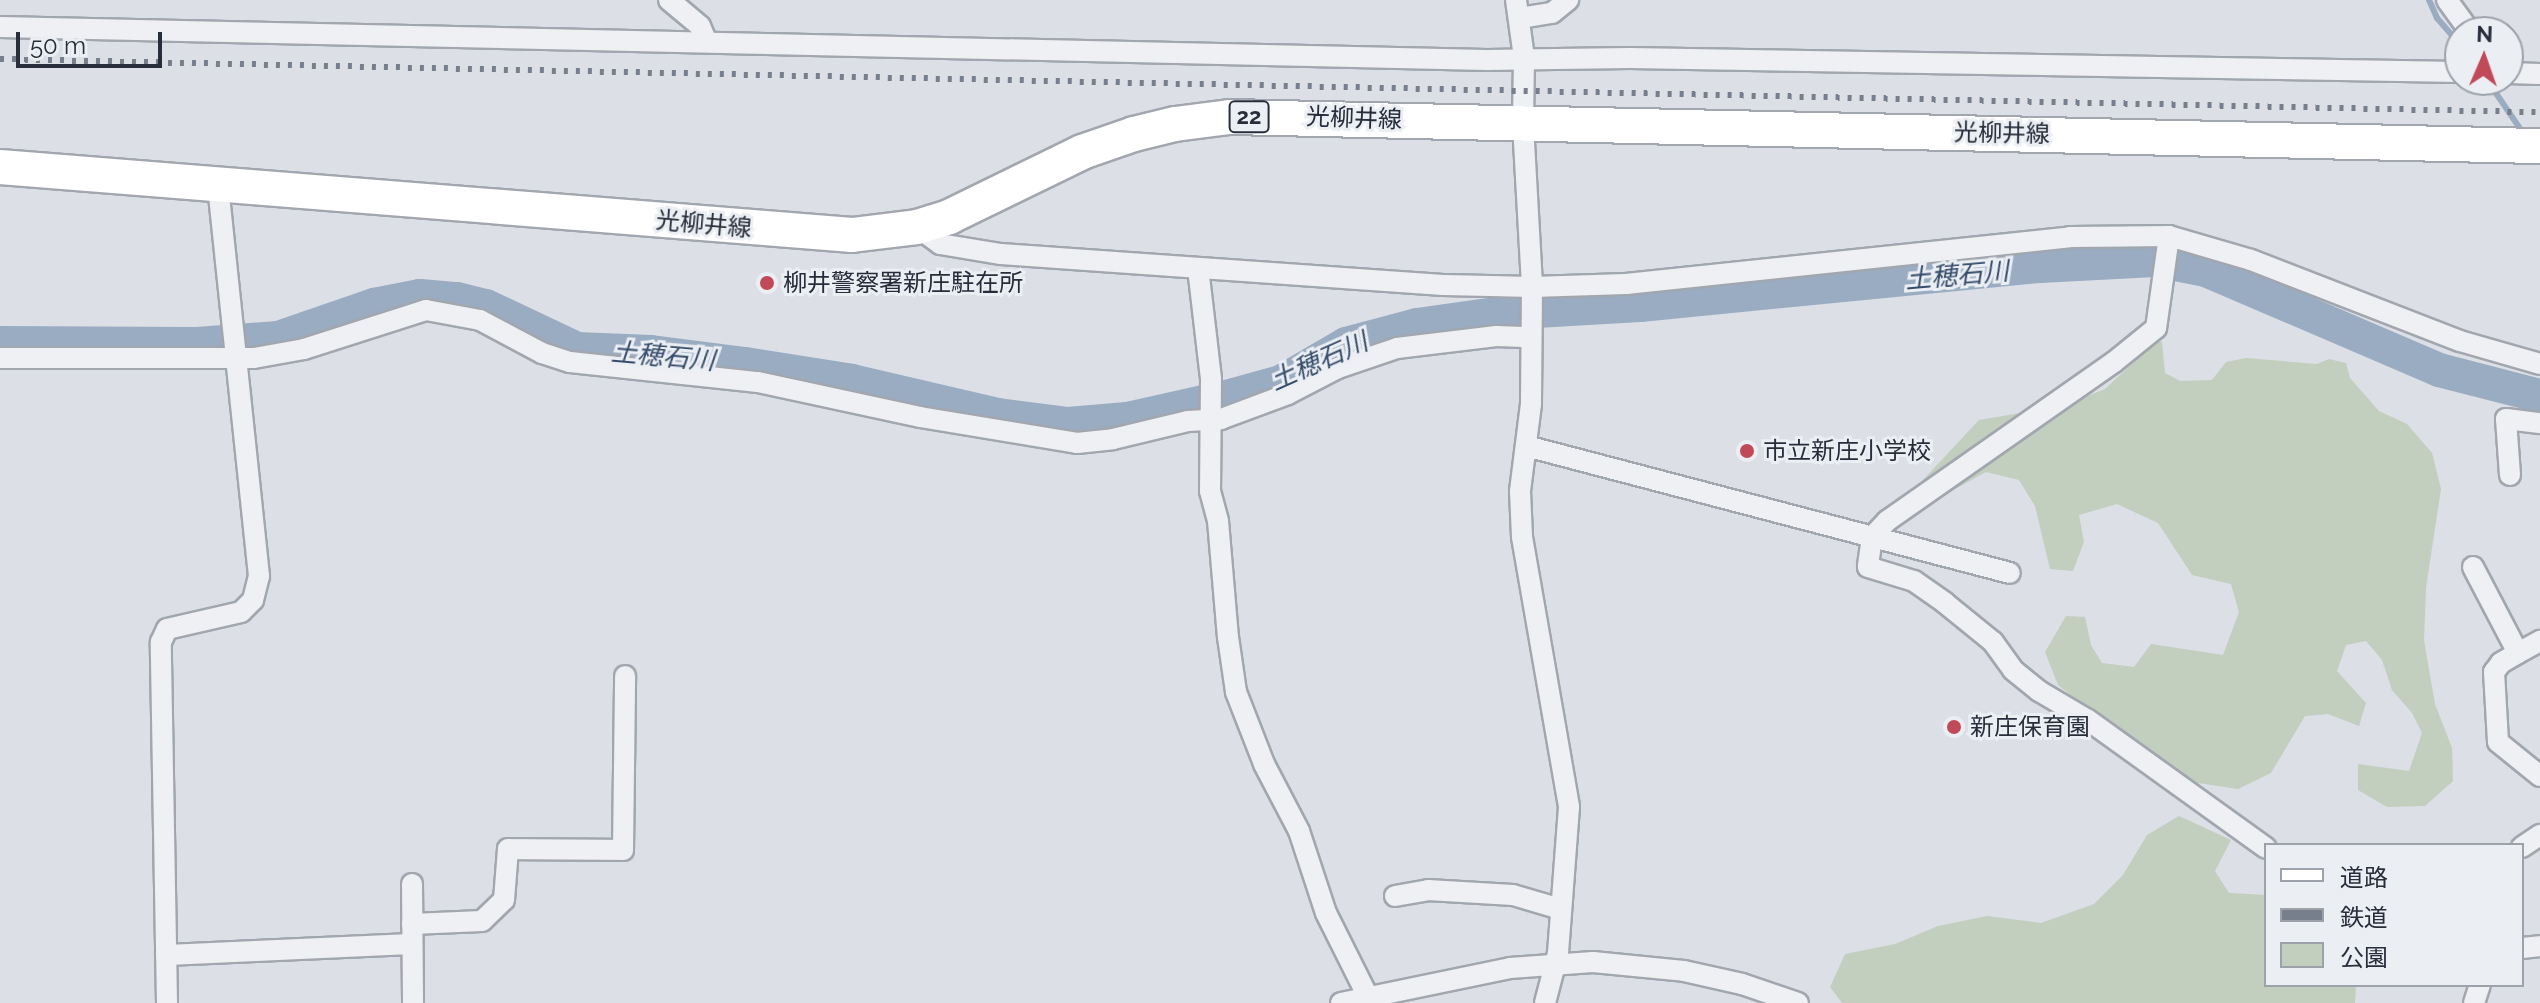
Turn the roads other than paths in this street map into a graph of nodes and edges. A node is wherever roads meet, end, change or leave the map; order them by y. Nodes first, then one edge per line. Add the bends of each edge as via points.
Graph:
1 (669, 0) edge
2 (1568, 0) edge
3 (1518, 9) edge
4 (0, 27) edge
5 (706, 40) junction
6 (1524, 58) junction
7 (2444, 72) edge
8 (1523, 124) junction
9 (2531, 146) edge
10 (0, 167) edge
11 (218, 183) junction
12 (917, 227) junction
13 (2169, 236) junction
14 (1198, 268) junction
15 (1531, 291) junction
16 (1531, 330) junction
17 (236, 355) junction
18 (0, 358) edge
19 (2540, 364) edge
20 (1212, 417) junction
21 (2540, 423) edge
22 (1526, 446) junction
23 (2510, 475) dead end
24 (1872, 537) junction
25 (2473, 567) dead end
26 (2010, 573) dead end
27 (2540, 641) edge
28 (2518, 653) junction
29 (625, 676) dead end
30 (2540, 776) edge
31 (2264, 847) edge
32 (412, 884) dead end
33 (1395, 896) dead end
34 (1561, 909) junction
35 (412, 934) junction
36 (166, 955) junction
37 (1555, 964) junction
38 (1370, 1000) edge
39 (167, 1003) edge
40 (413, 1003) edge
41 (1341, 1003) edge
42 (1545, 1003) edge
43 (1798, 1003) edge

1 - 5 street via 700,26
2 - 3 street via 1552,13
3 - 6 street
4 - 5 street
5 - 6 street
6 - 7 street
6 - 8 street
8 - 9 main road, 光柳井線 / 22
8 - 12 main road, 光柳井線 / 22 via 1284,116 1175,124 1082,152 949,217
8 - 15 street
10 - 11 main road, 光柳井線 / 22
11 - 12 main road, 光柳井線 / 22 via 799,232 852,235
11 - 17 street
12 - 14 street via 940,244 1001,254
13 - 15 street via 2070,237
13 - 19 street via 2251,260 2460,341
13 - 24 street via 2160,316 2147,338 1931,487
14 - 15 street
14 - 20 street
15 - 16 street
16 - 20 street via 1397,348 1338,368 1288,394
16 - 22 street
17 - 18 street
17 - 20 street via 304,349 426,310 480,320 570,362 758,382 1056,442 1113,439
17 - 36 street via 259,576 253,600 241,612 167,629 161,642
20 - 38 street via 1210,491 1218,521 1236,692 1264,764 1299,831 1326,913
21 - 23 street via 2506,419
22 - 24 street
22 - 34 street via 1520,491 1522,537 1567,779
24 - 26 street
24 - 31 street via 1868,567 1914,581 1993,642 2013,670 2039,691 2088,720
25 - 28 street
27 - 28 street
28 - 30 street via 2494,672 2498,742
29 - 35 street via 623,850 508,849 504,900 482,921
32 - 35 street
33 - 34 street via 1428,890 1513,895
34 - 37 street
35 - 36 street
35 - 40 street
36 - 39 street
37 - 38 street via 1510,968
37 - 42 street
37 - 43 street via 1593,962 1684,971
38 - 41 street

